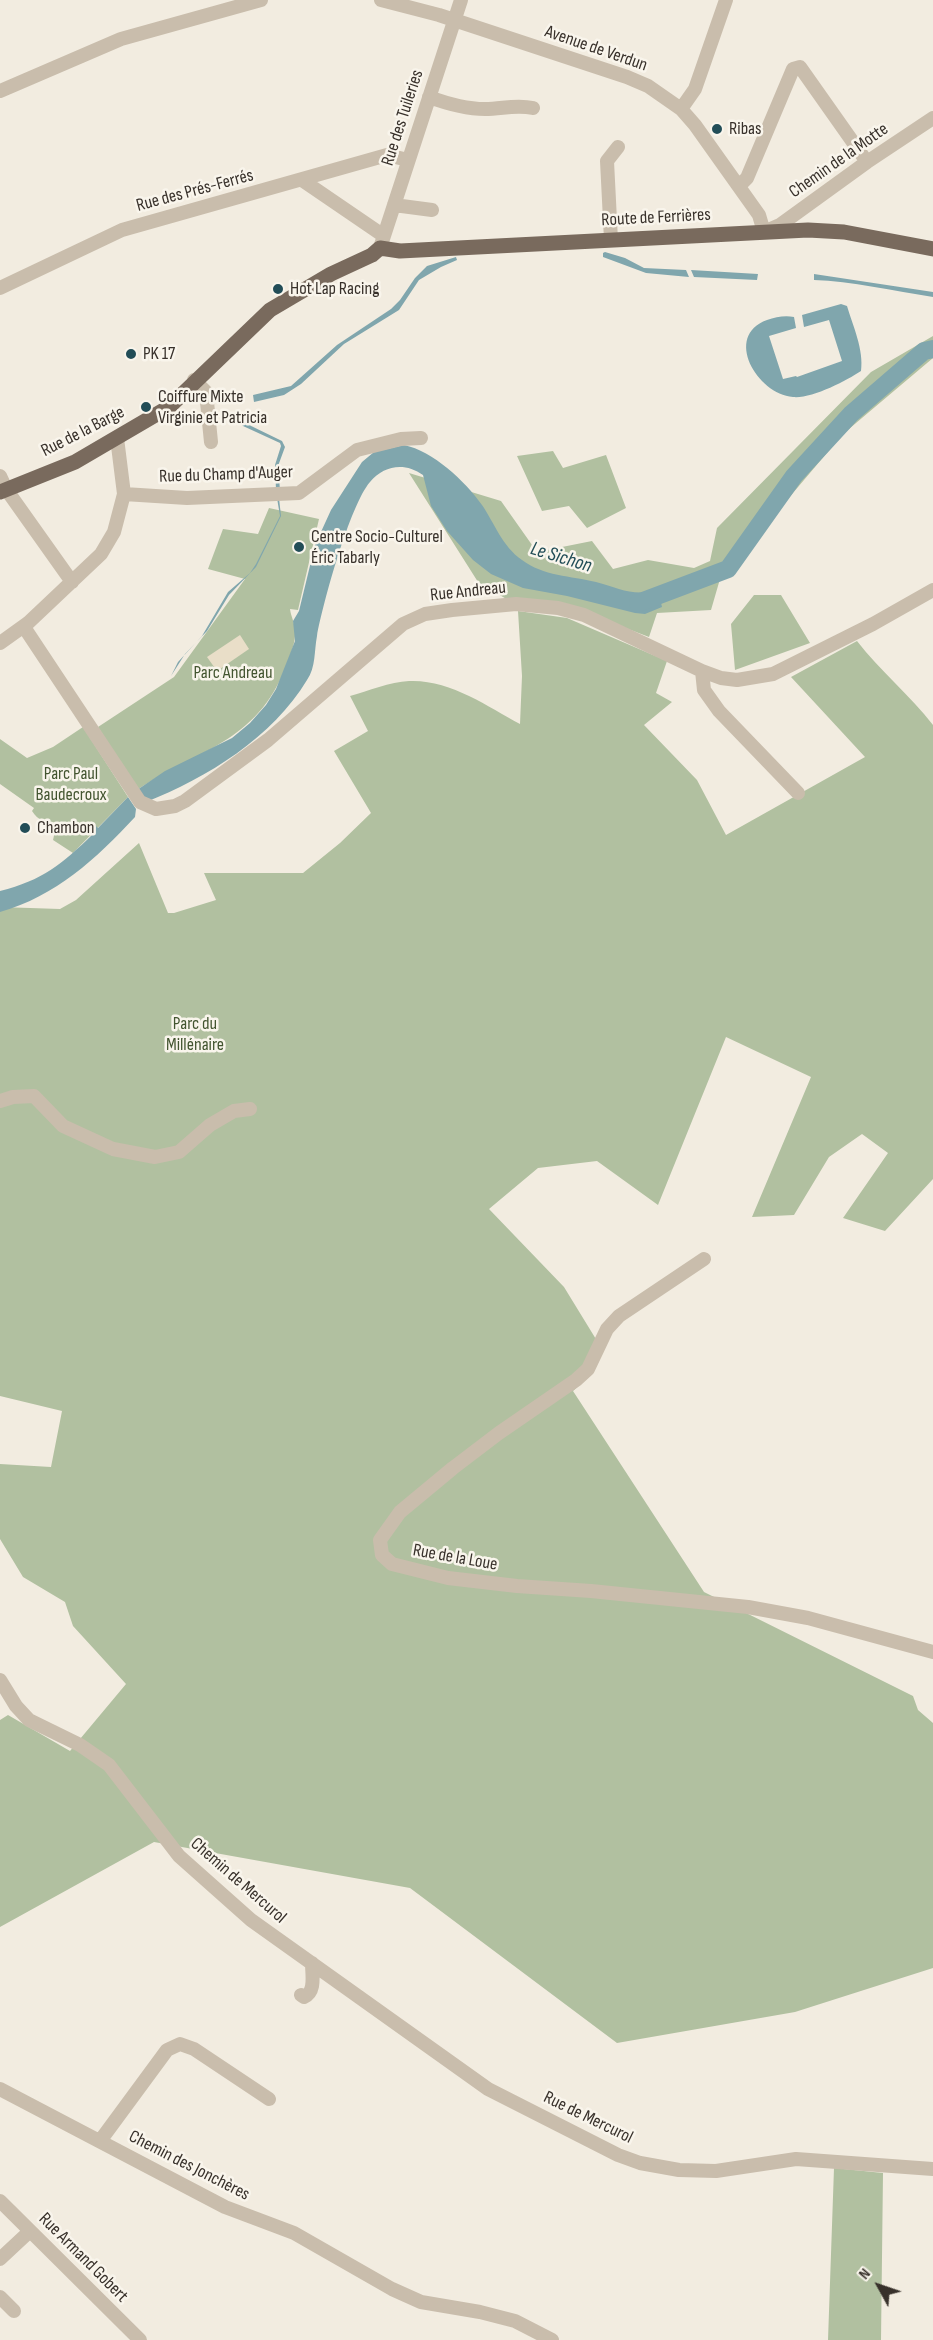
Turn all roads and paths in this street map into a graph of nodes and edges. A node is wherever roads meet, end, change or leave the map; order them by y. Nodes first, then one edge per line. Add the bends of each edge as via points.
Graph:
1 (261, 0) edge
2 (381, 0) edge
3 (461, 0) edge
4 (726, 0) edge
5 (454, 20) junction
6 (0, 91) edge
7 (429, 97) junction
8 (533, 108) dead end
9 (681, 110) junction
10 (933, 118) edge
11 (618, 147) dead end
12 (408, 160) junction
13 (867, 162) junction
14 (302, 180) junction
15 (739, 186) junction
16 (394, 205) junction
17 (432, 210) dead end
18 (764, 232) junction
19 (610, 240) junction
20 (382, 242) junction
21 (933, 249) edge
22 (0, 288) edge
23 (194, 380) junction
24 (117, 438) junction
25 (421, 438) dead end
26 (211, 442) dead end
27 (2, 486) edge
28 (124, 494) junction
29 (72, 582) junction
30 (933, 591) edge
31 (24, 627) junction
32 (0, 643) edge
33 (702, 671) junction
34 (798, 793) dead end
35 (0, 1101) edge
36 (250, 1109) dead end
37 (704, 1258) dead end
38 (933, 1652) edge
39 (0, 1680) edge
40 (312, 1963) junction
41 (301, 1995) dead end
42 (365, 2001) joint
43 (0, 2089) edge
44 (268, 2099) dead end
45 (100, 2141) junction
46 (933, 2169) edge
47 (0, 2201) edge
48 (30, 2231) junction
49 (0, 2259) edge
50 (0, 2297) edge
51 (14, 2311) dead end
52 (140, 2340) edge
53 (552, 2340) edge

1 - 6 street via 121,39
2 - 5 street, Avenue de Verdun
3 - 5 street, Rue des Tuileries
4 - 9 street via 695,89
5 - 7 street, Rue des Tuileries
5 - 9 street, Avenue de Verdun via 627,77 666,97
7 - 8 street via 468,108
7 - 12 street, Rue des Tuileries
9 - 15 street, Avenue de Verdun
10 - 13 street, Chemin de la Motte
11 - 19 street via 607,161
12 - 14 street, Rue des Prés-Ferrés via 387,155
12 - 16 street, Rue des Tuileries
13 - 15 street via 800,67 793,69 747,178
13 - 18 street, Chemin de la Motte via 780,225
14 - 20 street
14 - 22 street, Rue des Prés-Ferrés via 122,230
15 - 18 street, Avenue de Verdun via 759,215
16 - 17 street
16 - 20 street, Rue des Tuileries
18 - 19 main road, Route de Ferrières
18 - 21 main road, Route de Ferrières via 844,232
19 - 20 main road, Route de Ferrières via 400,251
20 - 23 main road, Rue de la Barge via 372,255 270,310
23 - 24 main road, Rue de la Barge via 169,407
23 - 26 street via 206,392
24 - 27 main road, Rue de la Barge via 75,462
24 - 28 street
25 - 28 street, Rue du Champ d'Auger via 357,450 299,493 187,498
27 - 29 street
28 - 29 street via 106,547
29 - 31 street
30 - 33 street, Rue Andreau via 773,674 737,680
31 - 32 street
31 - 33 street, Rue Andreau via 140,802 148,807 165,808 185,801 268,740 403,624 425,614 516,604 558,608 584,615
33 - 34 street via 704,690 719,711
35 - 36 street via 34,1096 63,1126 113,1149 155,1157 179,1152 210,1125 234,1111
37 - 38 street, Rue de la Loue via 619,1316 607,1329 588,1369 576,1380 499,1433 400,1512 380,1540 382,1555 392,1564 448,1578 748,1607 808,1618
39 - 40 street, Chemin de Mercurol via 29,1720 80,1745 109,1765 179,1856 251,1920
40 - 41 street via 312,1990 304,1997
40 - 42 street, Chemin de Mercurol
42 - 46 street, Rue de Mercurol via 488,2089 640,2163 716,2171 796,2158
43 - 45 street, Chemin des Jonchères
44 - 45 street via 194,2049 180,2044 167,2050
45 - 53 street, Chemin des Jonchères via 225,2207 294,2234 421,2302 515,2321
47 - 48 street, Rue Armand Gobert
48 - 49 street
48 - 52 street, Rue Armand Gobert
50 - 51 street

